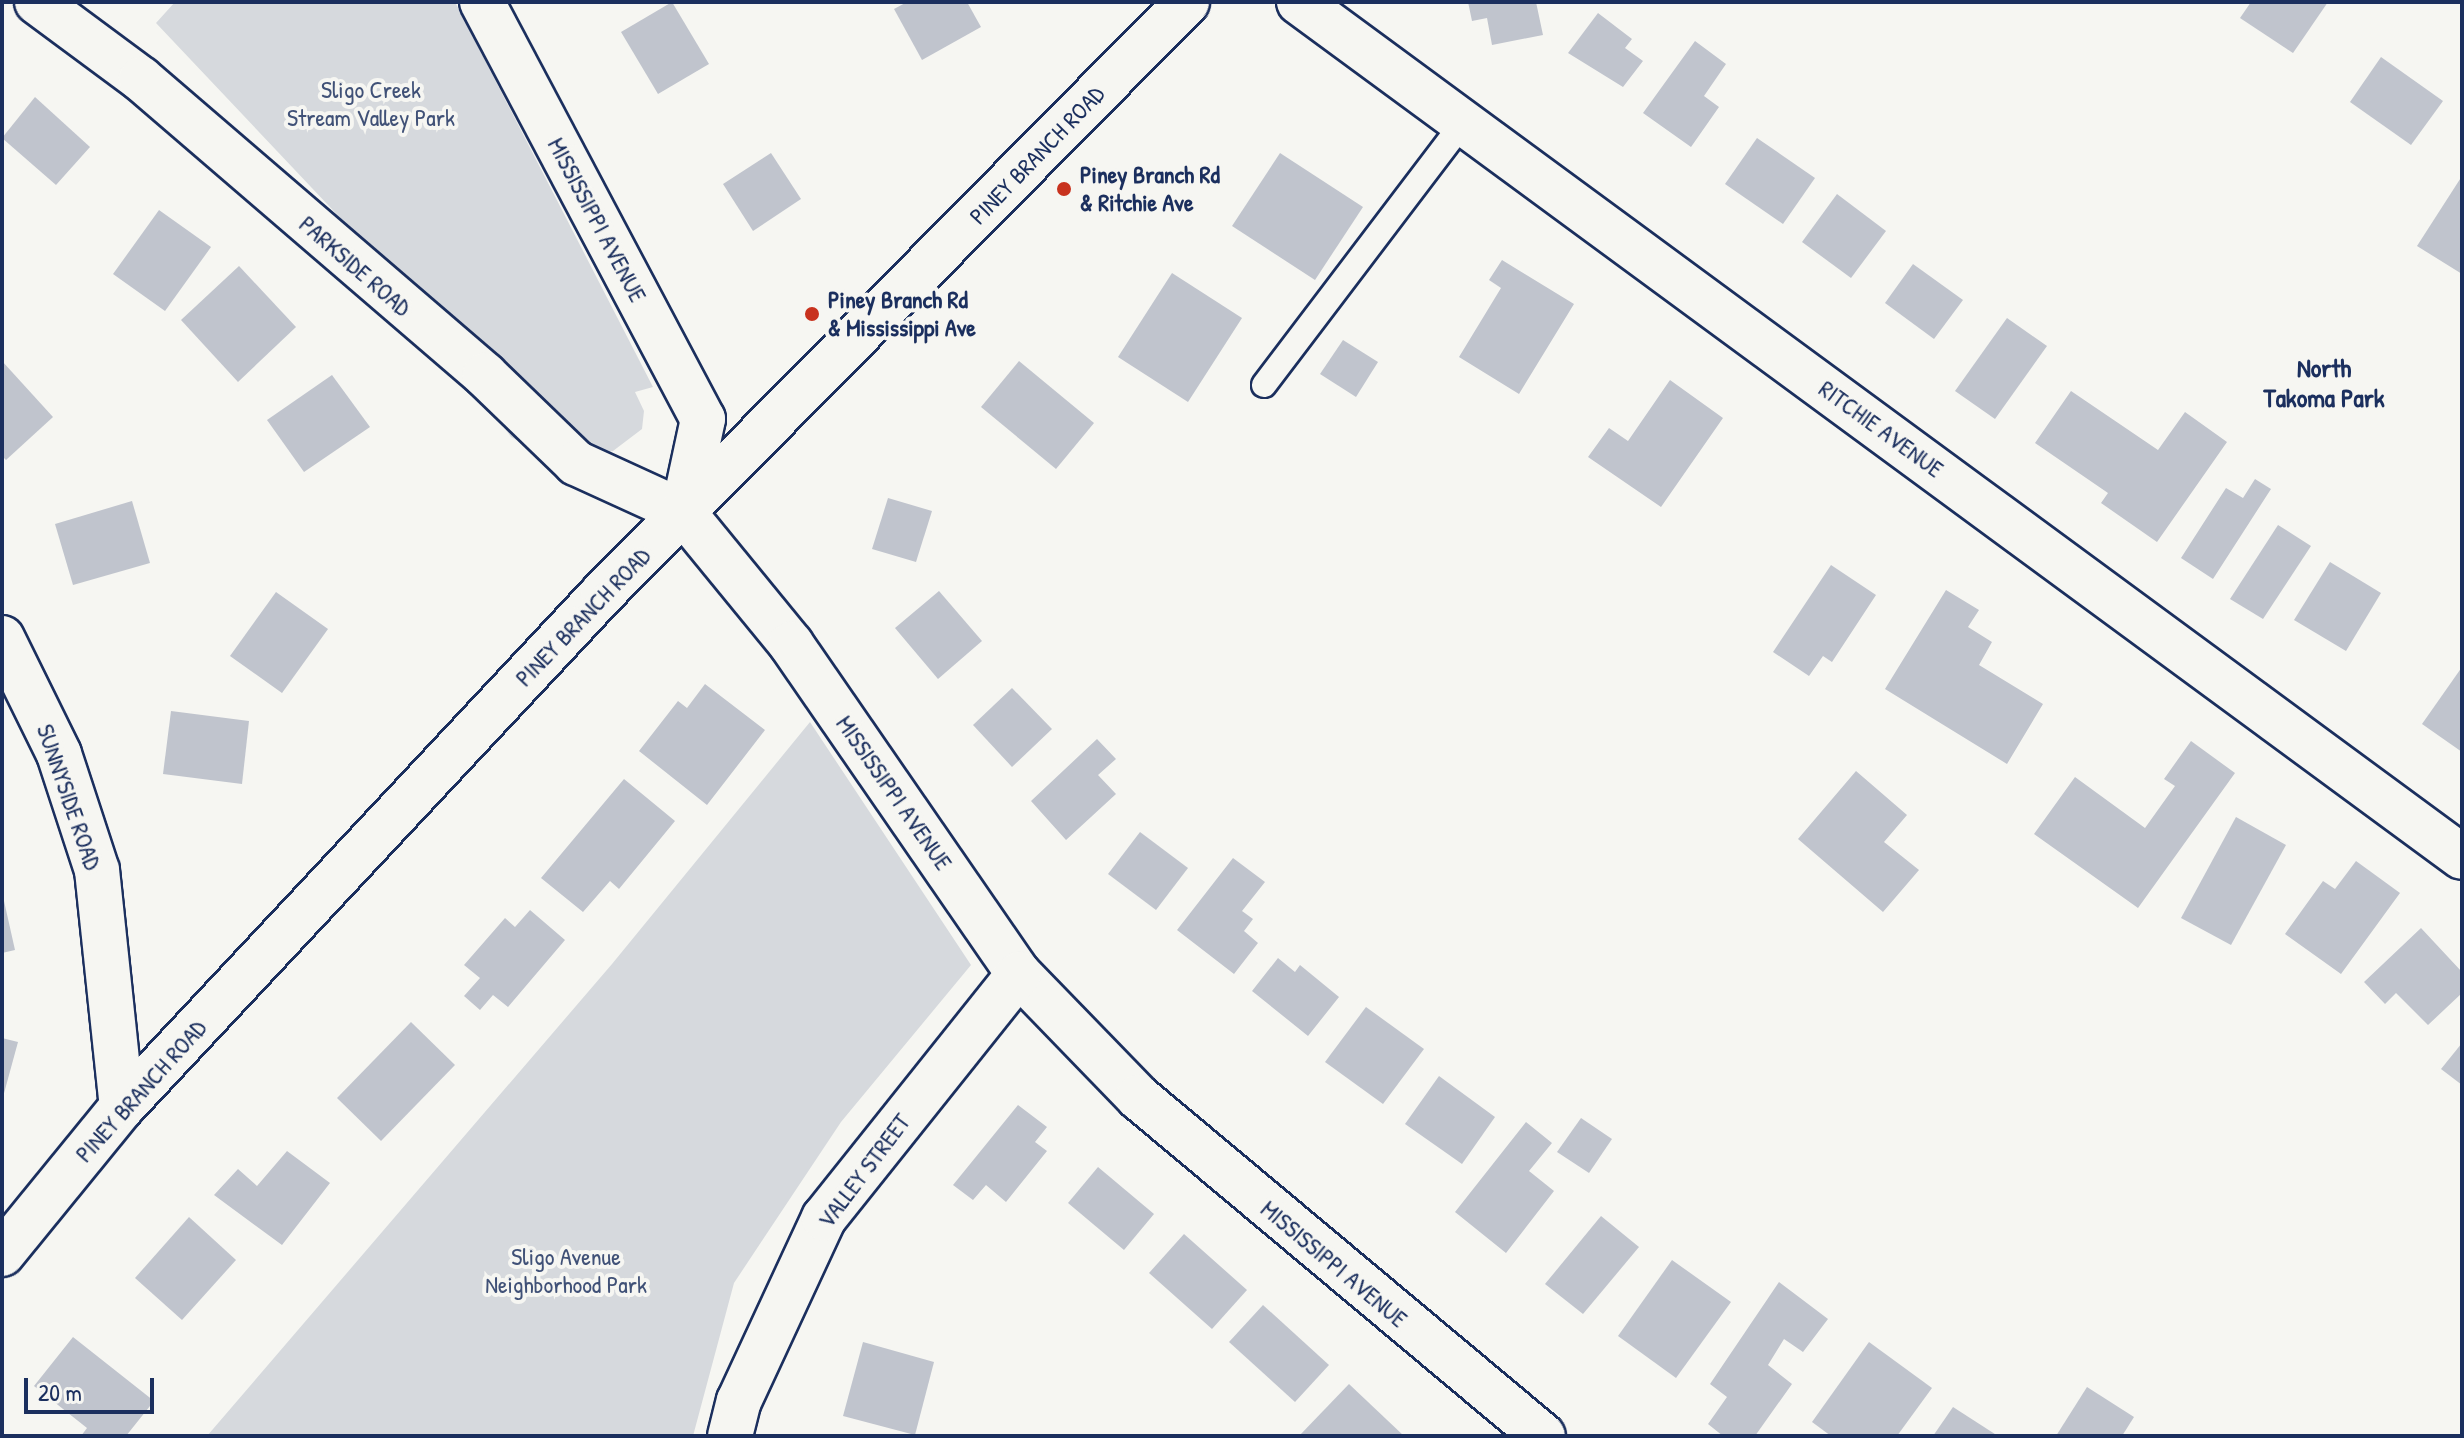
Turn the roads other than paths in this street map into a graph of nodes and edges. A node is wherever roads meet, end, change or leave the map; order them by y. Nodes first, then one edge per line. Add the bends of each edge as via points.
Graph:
1 (37, 2) edge
2 (482, 2) edge
3 (1187, 2) edge
4 (1299, 2) edge
5 (1463, 123) junction
6 (1264, 385) dead end
7 (683, 512) junction
8 (2, 638) edge
9 (2462, 857) edge
10 (1019, 974) junction
11 (122, 1107) junction
12 (2, 1254) edge
13 (730, 1436) edge
14 (1543, 1436) edge

1 - 7 street, PARKSIDE ROAD via 141,79 485,375 576,463
2 - 7 street, MISSISSIPPI AVENUE via 703,419
3 - 7 street, PINEY BRANCH ROAD
4 - 5 street, RITCHIE AVENUE
5 - 6 lane
5 - 9 street, RITCHIE AVENUE
7 - 10 street, MISSISSIPPI AVENUE via 791,644
7 - 11 street, PINEY BRANCH ROAD
8 - 11 street, SUNNYSIDE ROAD via 59,754 97,870
10 - 13 street, VALLEY STREET via 824,1218 739,1401
10 - 14 street, MISSISSIPPI AVENUE via 1138,1097
11 - 12 street, PINEY BRANCH ROAD

